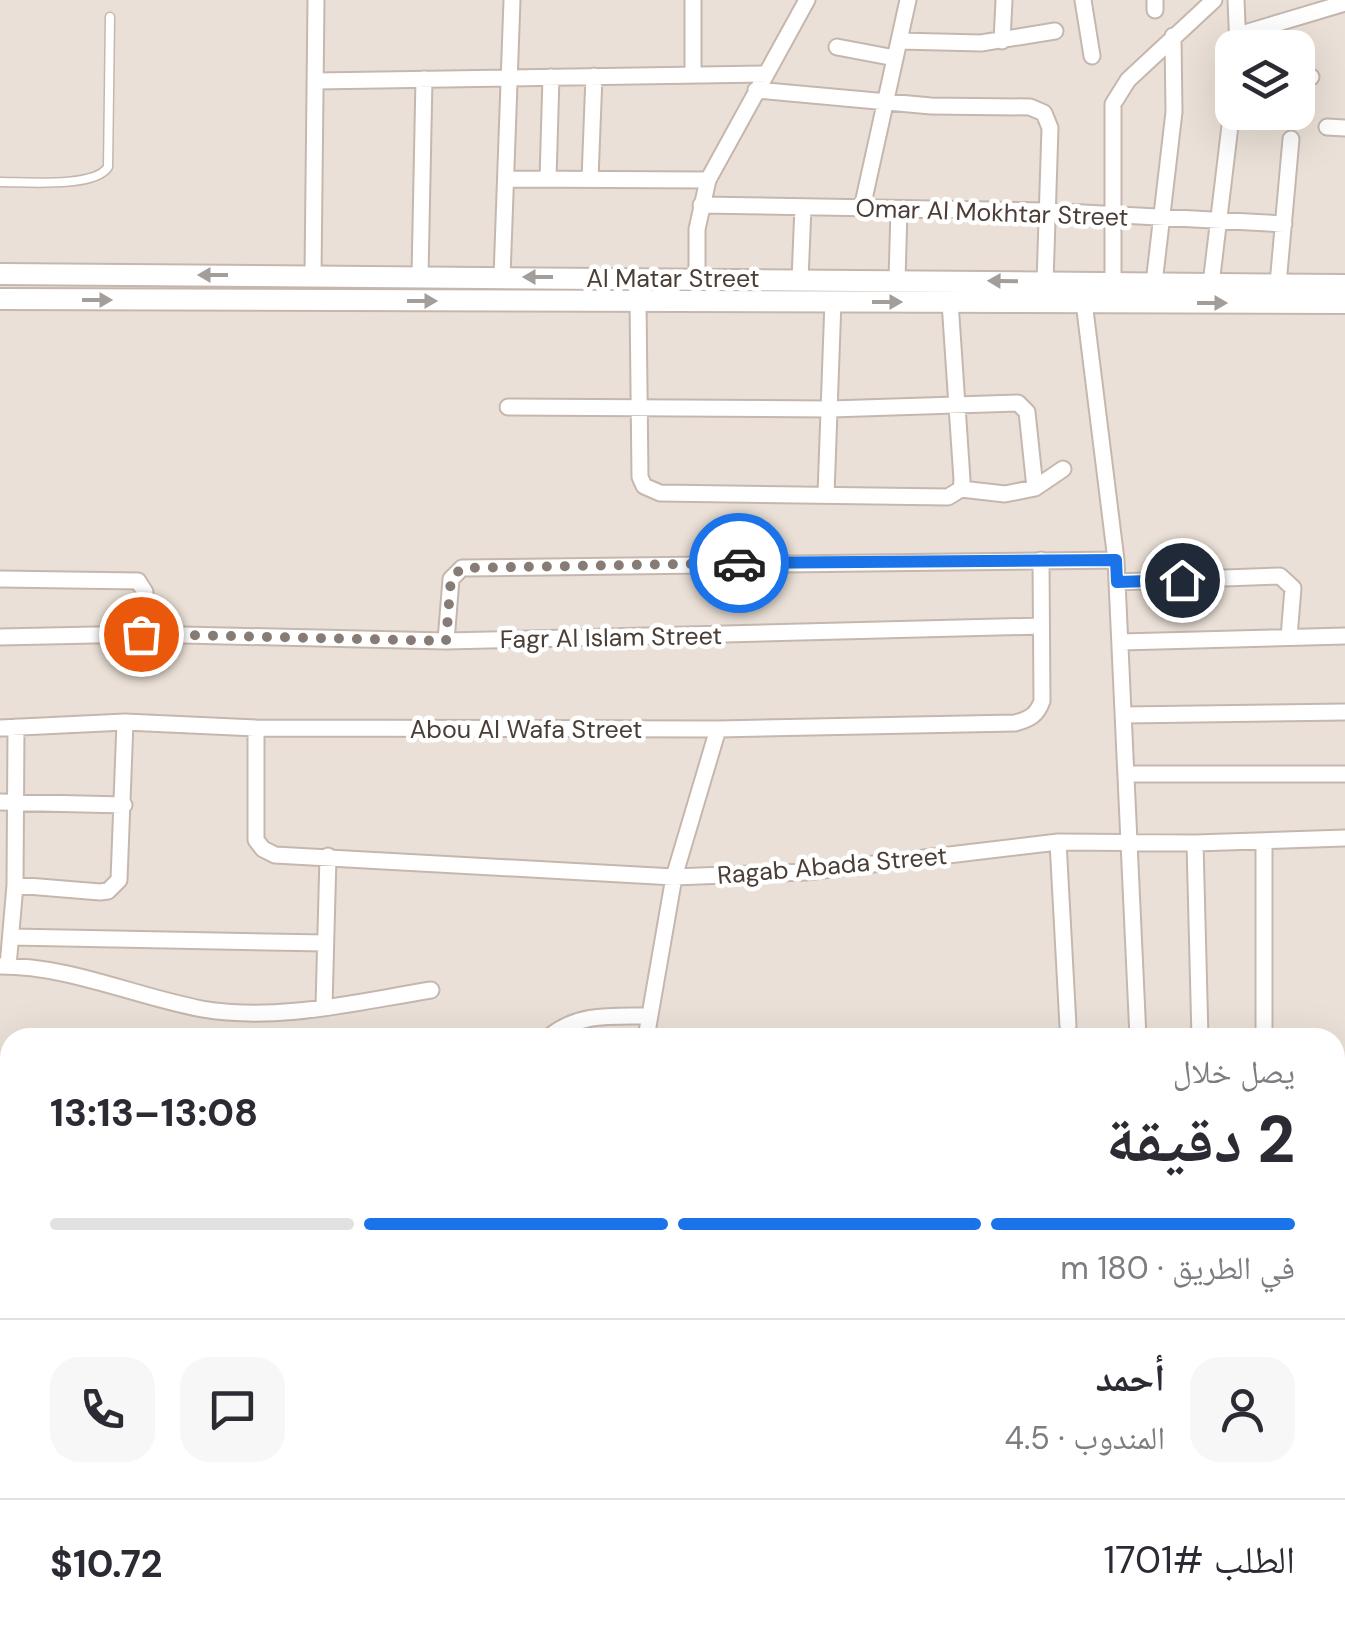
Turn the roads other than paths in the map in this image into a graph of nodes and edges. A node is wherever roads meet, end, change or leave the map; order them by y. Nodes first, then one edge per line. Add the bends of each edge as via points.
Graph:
1 (316, 0) edge
2 (512, 0) edge
3 (693, 0) edge
4 (807, 0) edge
5 (908, 0) edge
6 (1004, 0) edge
7 (1083, 0) edge
8 (1214, 0) edge
9 (1236, 0) edge
10 (1345, 2) edge
11 (110, 17) dead end
12 (1237, 30) edge
13 (1268, 30) edge
14 (1056, 31) dead end
15 (1172, 36) junction
16 (899, 41) junction
17 (1002, 41) junction
18 (837, 47) dead end
19 (1092, 56) dead end
20 (896, 58) junction
21 (765, 74) junction
22 (693, 75) junction
23 (594, 76) junction
24 (551, 77) junction
25 (510, 78) junction
26 (424, 79) junction
27 (315, 81) junction
28 (756, 90) junction
29 (886, 102) junction
30 (1327, 127) dead end
31 (1345, 128) edge
32 (1230, 130) edge
33 (1291, 139) dead end
34 (506, 179) junction
35 (548, 179) junction
36 (590, 179) junction
37 (708, 180) junction
38 (0, 182) edge
39 (701, 204) junction
40 (803, 206) junction
41 (862, 208) junction
42 (900, 208) junction
43 (1047, 211) junction
44 (1112, 215) junction
45 (1162, 217) junction
46 (1219, 220) junction
47 (1284, 224) junction
48 (0, 274) edge
49 (145, 274) junction
50 (313, 276) junction
51 (420, 276) junction
52 (502, 277) junction
53 (697, 278) junction
54 (740, 278) junction
55 (800, 279) junction
56 (897, 280) junction
57 (1045, 282) junction
58 (1112, 283) junction
59 (1154, 283) junction
60 (1211, 284) junction
61 (1278, 284) junction
62 (1345, 285) edge
63 (0, 300) edge
64 (145, 300) junction
65 (740, 301) junction
66 (638, 302) junction
67 (833, 302) junction
68 (950, 302) junction
69 (1084, 302) junction
70 (1345, 303) edge
71 (508, 407) dead end
72 (640, 407) junction
73 (956, 407) junction
74 (831, 408) junction
75 (1063, 469) dead end
76 (1035, 488) junction
77 (961, 490) junction
78 (826, 494) junction
79 (1041, 560) junction
80 (1116, 560) junction
81 (0, 579) edge
82 (1117, 582) junction
83 (1041, 626) junction
84 (141, 634) junction
85 (1345, 636) edge
86 (0, 638) edge
87 (1289, 638) junction
88 (446, 641) junction
89 (1120, 642) junction
90 (1345, 712) edge
91 (1124, 714) junction
92 (125, 722) junction
93 (8, 728) edge
94 (256, 728) junction
95 (718, 730) junction
96 (1127, 774) junction
97 (1345, 774) edge
98 (8, 802) edge
99 (124, 805) junction
100 (1345, 838) edge
101 (1264, 841) junction
102 (1058, 842) junction
103 (1131, 843) junction
104 (1195, 843) junction
105 (328, 856) junction
106 (674, 876) junction
107 (14, 886) junction
108 (12, 937) junction
109 (325, 943) junction
110 (4, 966) edge
111 (431, 990) dead end
112 (324, 1006) junction
113 (648, 1016) junction
114 (1068, 1026) dead end
115 (560, 1028) edge
116 (647, 1028) edge
117 (1138, 1028) edge
118 (1200, 1028) edge
119 (1264, 1028) edge

1 - 27 street
2 - 25 street
3 - 22 street
4 - 21 street
5 - 16 street
6 - 17 street
7 - 19 street
8 - 15 street
9 - 12 street
10 - 13 street
11 - 38 lane via 104,174
14 - 17 street
15 - 44 street via 1116,98
15 - 45 street via 1175,93
16 - 17 street
16 - 20 street
18 - 20 street
20 - 29 street
21 - 22 street
21 - 28 street
22 - 23 street
23 - 24 street
23 - 36 street
24 - 25 street
24 - 35 street
25 - 26 street
25 - 34 street
26 - 27 street
26 - 51 street
27 - 50 street
28 - 29 street
28 - 37 street
29 - 41 street
29 - 43 street via 1030,107 1044,113 1050,128
30 - 31 street
32 - 46 street
33 - 47 street
34 - 35 street
34 - 52 street
35 - 36 street
36 - 37 street
37 - 39 street
39 - 40 street, Omar Al Mokhtar Street
39 - 53 street
40 - 41 street, Omar Al Mokhtar Street
40 - 55 street
41 - 42 street, Omar Al Mokhtar Street
42 - 43 street, Omar Al Mokhtar Street
42 - 56 street
43 - 44 street, Omar Al Mokhtar Street
43 - 57 street
44 - 45 street, Omar Al Mokhtar Street
44 - 58 street
45 - 46 street, Omar Al Mokhtar Street
45 - 59 street
46 - 47 street, Omar Al Mokhtar Street
46 - 60 street
47 - 61 street
48 - 49 street, Al Matar Street
50 -> 49 street, Al Matar Street
49 - 64 street
50 - 51 street, Al Matar Street
51 - 52 street, Al Matar Street
53 -> 52 street, Al Matar Street
53 - 54 street, Al Matar Street
54 - 55 street, Al Matar Street
54 - 65 street
55 - 56 street, Al Matar Street
57 -> 56 street, Al Matar Street
57 - 58 street, Al Matar Street
58 - 59 street, Al Matar Street
59 - 60 street, Al Matar Street
60 - 61 street, Al Matar Street
61 - 62 street, Al Matar Street
63 -> 64 street, Al Matar Street
64 -> 66 street, Al Matar Street
65 - 66 street, Al Matar Street
65 - 67 street, Al Matar Street
66 - 72 street
67 -> 68 street, Al Matar Street
67 - 74 street
68 - 69 street, Al Matar Street
68 - 73 street
69 -> 70 street, Al Matar Street
69 - 80 street
71 - 72 street
72 - 74 street
72 - 78 street via 640,477 651,490
73 - 74 street
73 - 76 street via 1024,406
73 - 77 street
74 - 78 street
75 - 76 street
76 - 77 street via 1004,494
77 - 78 street via 948,497
79 - 80 street
79 - 83 street
79 - 88 street via 462,568 451,578
80 - 82 street
81 - 84 street via 138,581 144,592
82 - 87 street via 1280,576 1293,588
82 - 89 street
83 - 88 street, Fagr Al Islam Street
83 - 95 street, Abou Al Wafa Street via 1042,701 1028,720
84 - 86 street, Fagr Al Islam Street
84 - 88 street, Fagr Al Islam Street
85 - 87 street
87 - 89 street
89 - 91 street
90 - 91 street
91 - 96 street
92 - 93 street, Abou Al Wafa Street
92 - 94 street, Abou Al Wafa Street
92 - 99 street
93 - 98 street
94 - 95 street, Abou Al Wafa Street
94 - 105 street, Ragab Abada Street via 256,840 275,855
95 - 106 street
96 - 97 street
96 - 103 street
98 - 99 street
98 - 107 street
99 - 107 street via 115,886 100,892
100 - 101 street, Ragab Abada Street
101 - 104 street, Ragab Abada Street
101 - 119 street
102 - 103 street, Ragab Abada Street
102 - 106 street, Ragab Abada Street via 806,872
102 - 114 street
103 - 104 street, Ragab Abada Street
103 - 117 street
104 - 118 street
105 - 106 street, Ragab Abada Street
105 - 109 street
106 - 113 street
107 - 108 street
108 - 109 street
108 - 110 street
109 - 112 street
110 - 112 street via 54,970 204,1009 260,1015
111 - 112 street
113 - 115 street via 599,1016
113 - 116 street

